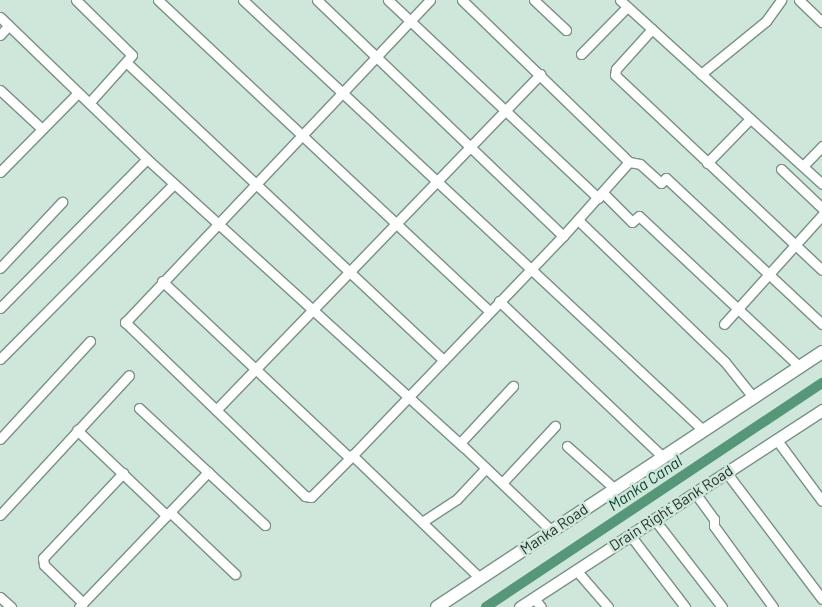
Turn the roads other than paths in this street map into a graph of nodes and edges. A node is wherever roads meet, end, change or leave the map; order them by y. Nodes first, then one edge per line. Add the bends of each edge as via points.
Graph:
1 (76, 0) edge
2 (158, 0) edge
3 (243, 0) edge
4 (317, 0) edge
5 (388, 0) edge
6 (430, 0) edge
7 (462, 0) edge
8 (534, 0) edge
9 (620, 0) edge
10 (781, 0) edge
11 (799, 0) edge
12 (627, 6) junction
13 (0, 17) edge
14 (410, 21) junction
15 (822, 22) edge
16 (9, 26) junction
17 (652, 29) junction
18 (566, 30) dead end
19 (0, 35) edge
20 (581, 54) dead end
21 (377, 56) junction
22 (127, 63) junction
23 (540, 74) junction
24 (701, 74) junction
25 (0, 90) edge
26 (78, 92) junction
27 (342, 93) junction
28 (89, 103) junction
29 (505, 111) junction
30 (750, 119) junction
31 (42, 129) junction
32 (303, 135) junction
33 (472, 146) junction
34 (822, 146) edge
35 (147, 159) junction
36 (629, 162) junction
37 (707, 163) junction
38 (803, 166) junction
39 (781, 169) dead end
40 (0, 172) edge
41 (437, 182) junction
42 (174, 184) junction
43 (254, 184) junction
44 (822, 184) edge
45 (600, 196) junction
46 (62, 202) dead end
47 (822, 208) edge
48 (822, 215) edge
49 (578, 220) junction
50 (216, 223) junction
51 (396, 224) junction
52 (563, 236) junction
53 (795, 245) junction
54 (0, 268) edge
55 (530, 268) junction
56 (822, 270) edge
57 (348, 273) junction
58 (769, 274) junction
59 (162, 281) junction
60 (499, 301) junction
61 (0, 308) edge
62 (738, 308) junction
63 (312, 310) junction
64 (490, 311) junction
65 (724, 324) dead end
66 (822, 324) edge
67 (90, 342) dead end
68 (822, 352) edge
69 (0, 359) edge
70 (443, 360) junction
71 (800, 367) junction
72 (256, 369) junction
73 (130, 375) dead end
74 (513, 386) dead end
75 (407, 397) junction
76 (753, 397) junction
77 (139, 408) dead end
78 (216, 410) junction
79 (822, 410) edge
80 (555, 426) dead end
81 (77, 430) junction
82 (703, 430) junction
83 (0, 439) edge
84 (776, 440) junction
85 (460, 443) junction
86 (567, 446) dead end
87 (351, 456) junction
88 (662, 457) junction
89 (486, 468) junction
90 (208, 472) junction
91 (726, 472) junction
92 (122, 473) junction
93 (502, 483) junction
94 (615, 489) junction
95 (695, 492) junction
96 (822, 501) edge
97 (169, 514) junction
98 (0, 515) edge
99 (654, 519) junction
100 (422, 522) junction
101 (265, 525) dead end
102 (552, 531) junction
103 (630, 535) junction
104 (576, 570) junction
105 (235, 574) dead end
106 (480, 578) junction
107 (0, 597) edge
108 (822, 598) edge
109 (538, 603) edge
110 (81, 605) edge
111 (11, 607) edge
112 (437, 607) edge
113 (520, 607) edge
114 (608, 607) edge
115 (685, 607) edge
116 (722, 607) edge
117 (773, 607) edge

1 - 22 street via 131,52 132,58
2 - 32 street
3 - 27 street
4 - 21 street
5 - 14 street
6 - 14 street
7 - 23 street
8 - 18 street
9 - 12 street
10 - 24 street via 766,21
11 - 15 street
12 - 17 street
12 - 20 street
13 - 16 street
14 - 21 street
14 - 29 street
16 - 19 street
16 - 26 street
17 - 24 street
17 - 37 street via 614,72
21 - 27 street
21 - 33 street
22 - 28 street
22 - 43 street
23 - 29 street
23 - 36 street
24 - 30 street
25 - 31 street
26 - 28 street
26 - 31 street
27 - 32 street
27 - 41 street
28 - 35 street
29 - 33 street
29 - 45 street
30 - 37 street
30 - 38 street
31 - 40 street
32 - 43 street
32 - 51 street
33 - 41 street
33 - 52 street
34 - 38 street
35 - 42 street
35 - 61 street
36 - 45 street
36 - 58 street via 640,164 661,183 666,178
37 - 53 street
38 - 44 street
39 - 47 street
41 - 51 street
41 - 55 street
42 - 50 street
42 - 69 street
43 - 50 street
43 - 57 street
45 - 49 street
45 - 62 street via 632,222 639,216
46 - 54 street
48 - 53 street
49 - 52 street
49 - 76 street via 725,362
50 - 59 street
50 - 63 street
51 - 57 street
51 - 64 street
52 - 55 street
53 - 56 street
53 - 58 street
55 - 60 street
55 - 82 street
57 - 63 street
57 - 70 street
58 - 62 street
58 - 66 street
59 - 72 street
59 - 78 street via 126,320 126,326
60 - 64 street
60 - 88 street
62 - 65 street
62 - 71 street
63 - 72 street
63 - 75 street
64 - 70 street
67 - 83 street
68 - 71 main road, Manka Road
70 - 75 street
71 - 76 main road, Manka Road
72 - 78 street
72 - 87 street
73 - 81 street
74 - 85 street
75 - 85 street
75 - 87 street
76 - 82 main road, Manka Road
77 - 90 street
78 - 87 street via 308,498
79 - 84 street, Drain Right Bank Road
80 - 93 street
81 - 92 street
81 - 98 street
82 - 88 main road, Manka Road
84 - 91 street, Drain Right Bank Road
84 - 96 street
85 - 89 street
86 - 94 street
87 - 100 street
88 - 94 main road, Manka Road
89 - 93 street
89 - 100 street via 456,499
90 - 97 street
90 - 101 street
91 - 95 street, Drain Right Bank Road
91 - 108 street
92 - 97 street
92 - 110 street via 43,558 44,565
93 - 102 street
94 - 102 main road, Manka Road
95 - 99 street, Drain Right Bank Road
95 - 117 street via 714,519 714,526
97 - 105 street
97 - 110 street
99 - 103 street, Drain Right Bank Road
99 - 116 street
100 - 106 street
102 - 106 main road, Manka Road
103 - 104 street, Drain Right Bank Road
103 - 115 street
104 - 109 street, Drain Right Bank Road
104 - 114 street
106 - 112 main road, Manka Road
107 - 111 street
109 - 113 street, Drain Right Bank Road

